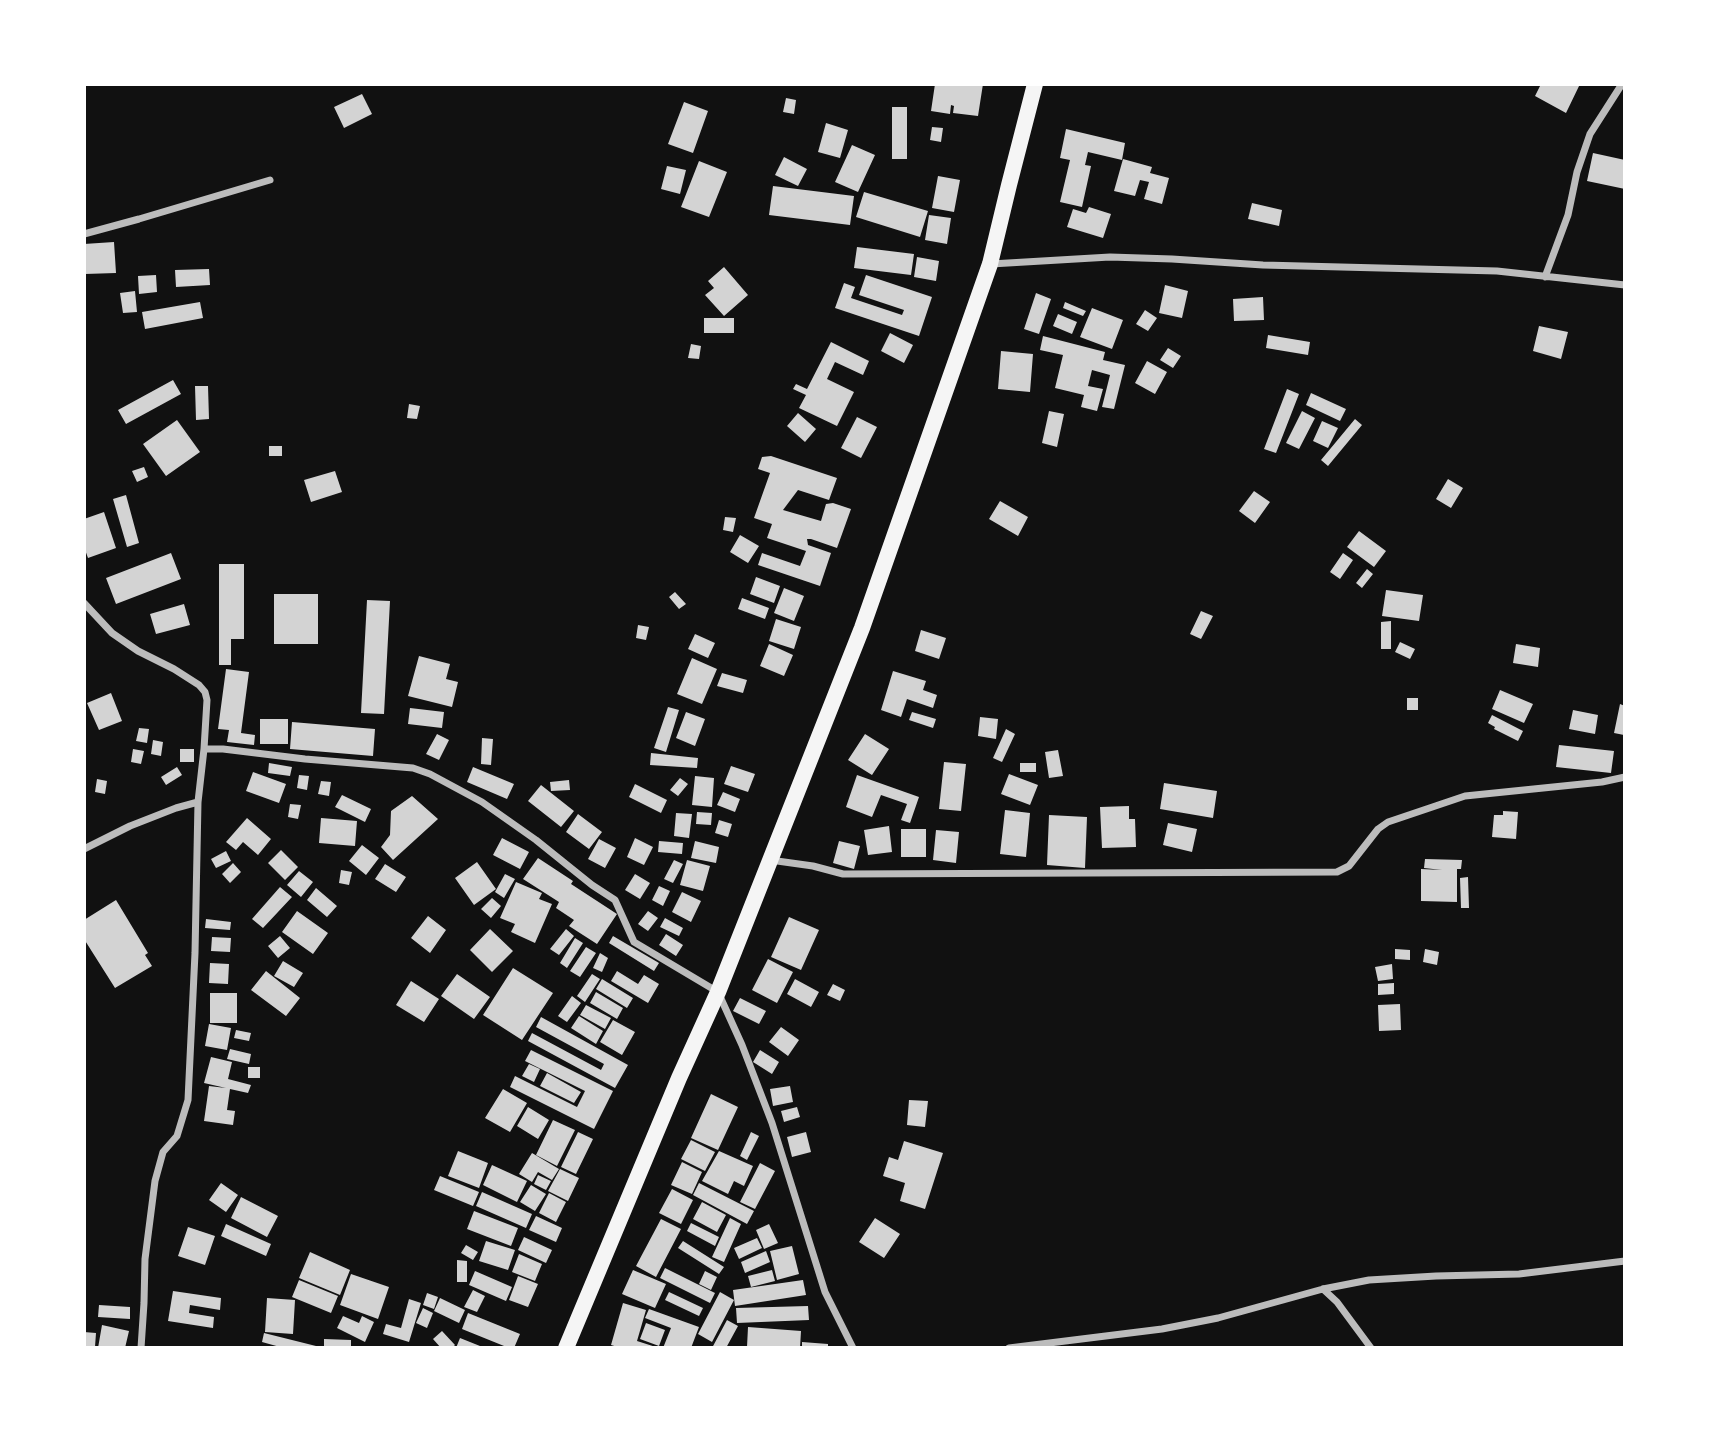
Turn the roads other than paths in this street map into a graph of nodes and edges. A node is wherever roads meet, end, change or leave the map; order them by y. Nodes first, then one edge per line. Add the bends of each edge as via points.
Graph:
1 (1035, 84) edge
2 (1622, 84) edge
3 (270, 180) dead end
4 (84, 233) edge
5 (990, 264) junction
6 (1545, 276) junction
7 (1625, 285) edge
8 (84, 603) edge
9 (204, 749) junction
10 (1625, 777) edge
11 (198, 802) junction
12 (84, 849) edge
13 (769, 859) junction
14 (718, 992) junction
15 (1625, 1261) edge
16 (1323, 1289) junction
17 (141, 1348) edge
18 (566, 1348) edge
19 (853, 1348) edge
20 (1009, 1348) edge
21 (1371, 1348) edge

1 - 5 highway
2 - 6 street via 1590,134
3 - 4 street
5 - 6 street via 1110,257
5 - 13 highway via 862,628
6 - 7 street
8 - 9 street via 112,633 205,692
9 - 11 street
9 - 14 street via 413,768 430,775 482,802 536,840 615,900 634,942
10 - 13 street via 1465,796 1388,822 1378,828 1349,866 1338,872 843,874
11 - 12 street via 130,826
11 - 17 street via 188,1100 177,1136 163,1152 155,1181
13 - 14 highway
14 - 18 highway
14 - 19 street via 772,1123 825,1292
15 - 16 street via 1519,1274 1369,1280
16 - 20 street via 1162,1329
16 - 21 street

